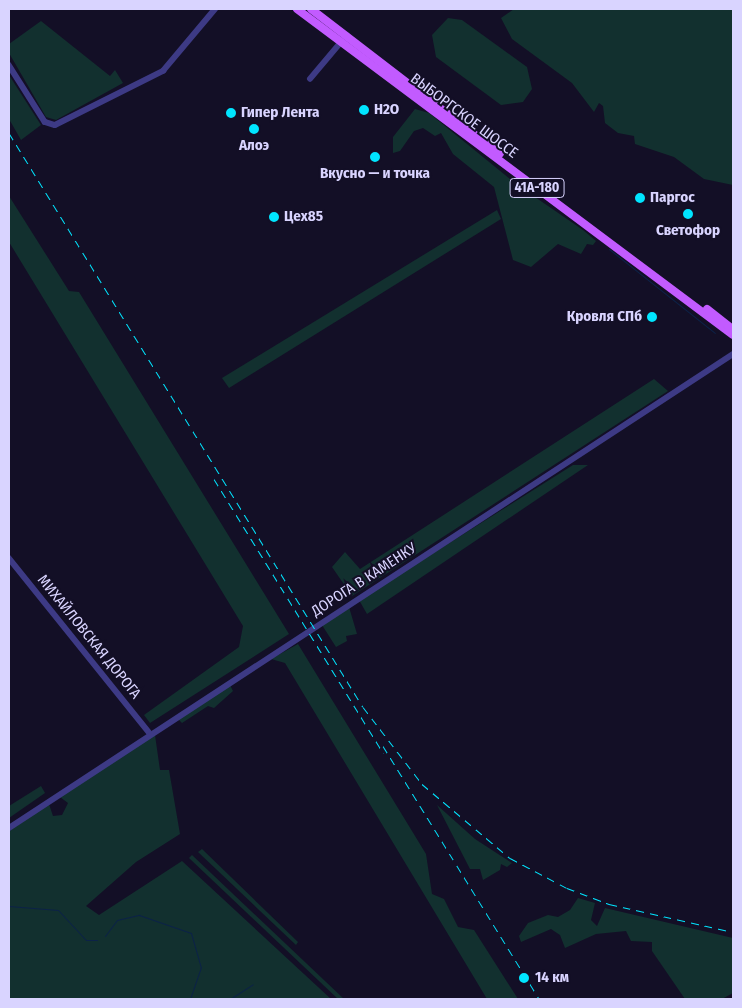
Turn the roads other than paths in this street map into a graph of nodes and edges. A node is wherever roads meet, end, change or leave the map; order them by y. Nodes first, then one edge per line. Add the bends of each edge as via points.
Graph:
1 (215, 9) edge
2 (297, 9) edge
3 (311, 9) edge
4 (347, 35) junction
5 (340, 41) junction
6 (9, 65) edge
7 (310, 79) dead end
8 (733, 329) edge
9 (733, 335) edge
10 (733, 354) edge
11 (9, 558) edge
12 (149, 732) junction
13 (9, 828) edge

1 - 6 street via 163,71 55,125 45,122
2 - 5 main road, ВЫБОРГСКОЕ ШОССЕ / 41А-180
3 - 4 main road, ВЫБОРГСКОЕ ШОССЕ / 41А-180
4 - 5 street
4 - 8 main road, ВЫБОРГСКОЕ ШОССЕ / 41А-180
5 - 7 street
5 - 9 main road, ВЫБОРГСКОЕ ШОССЕ / 41А-180
10 - 12 street, ДОРОГА В КАМЕНКУ
11 - 12 street, МИХАЙЛОВСКАЯ ДОРОГА
12 - 13 street, ДОРОГА В КАМЕНКУ

